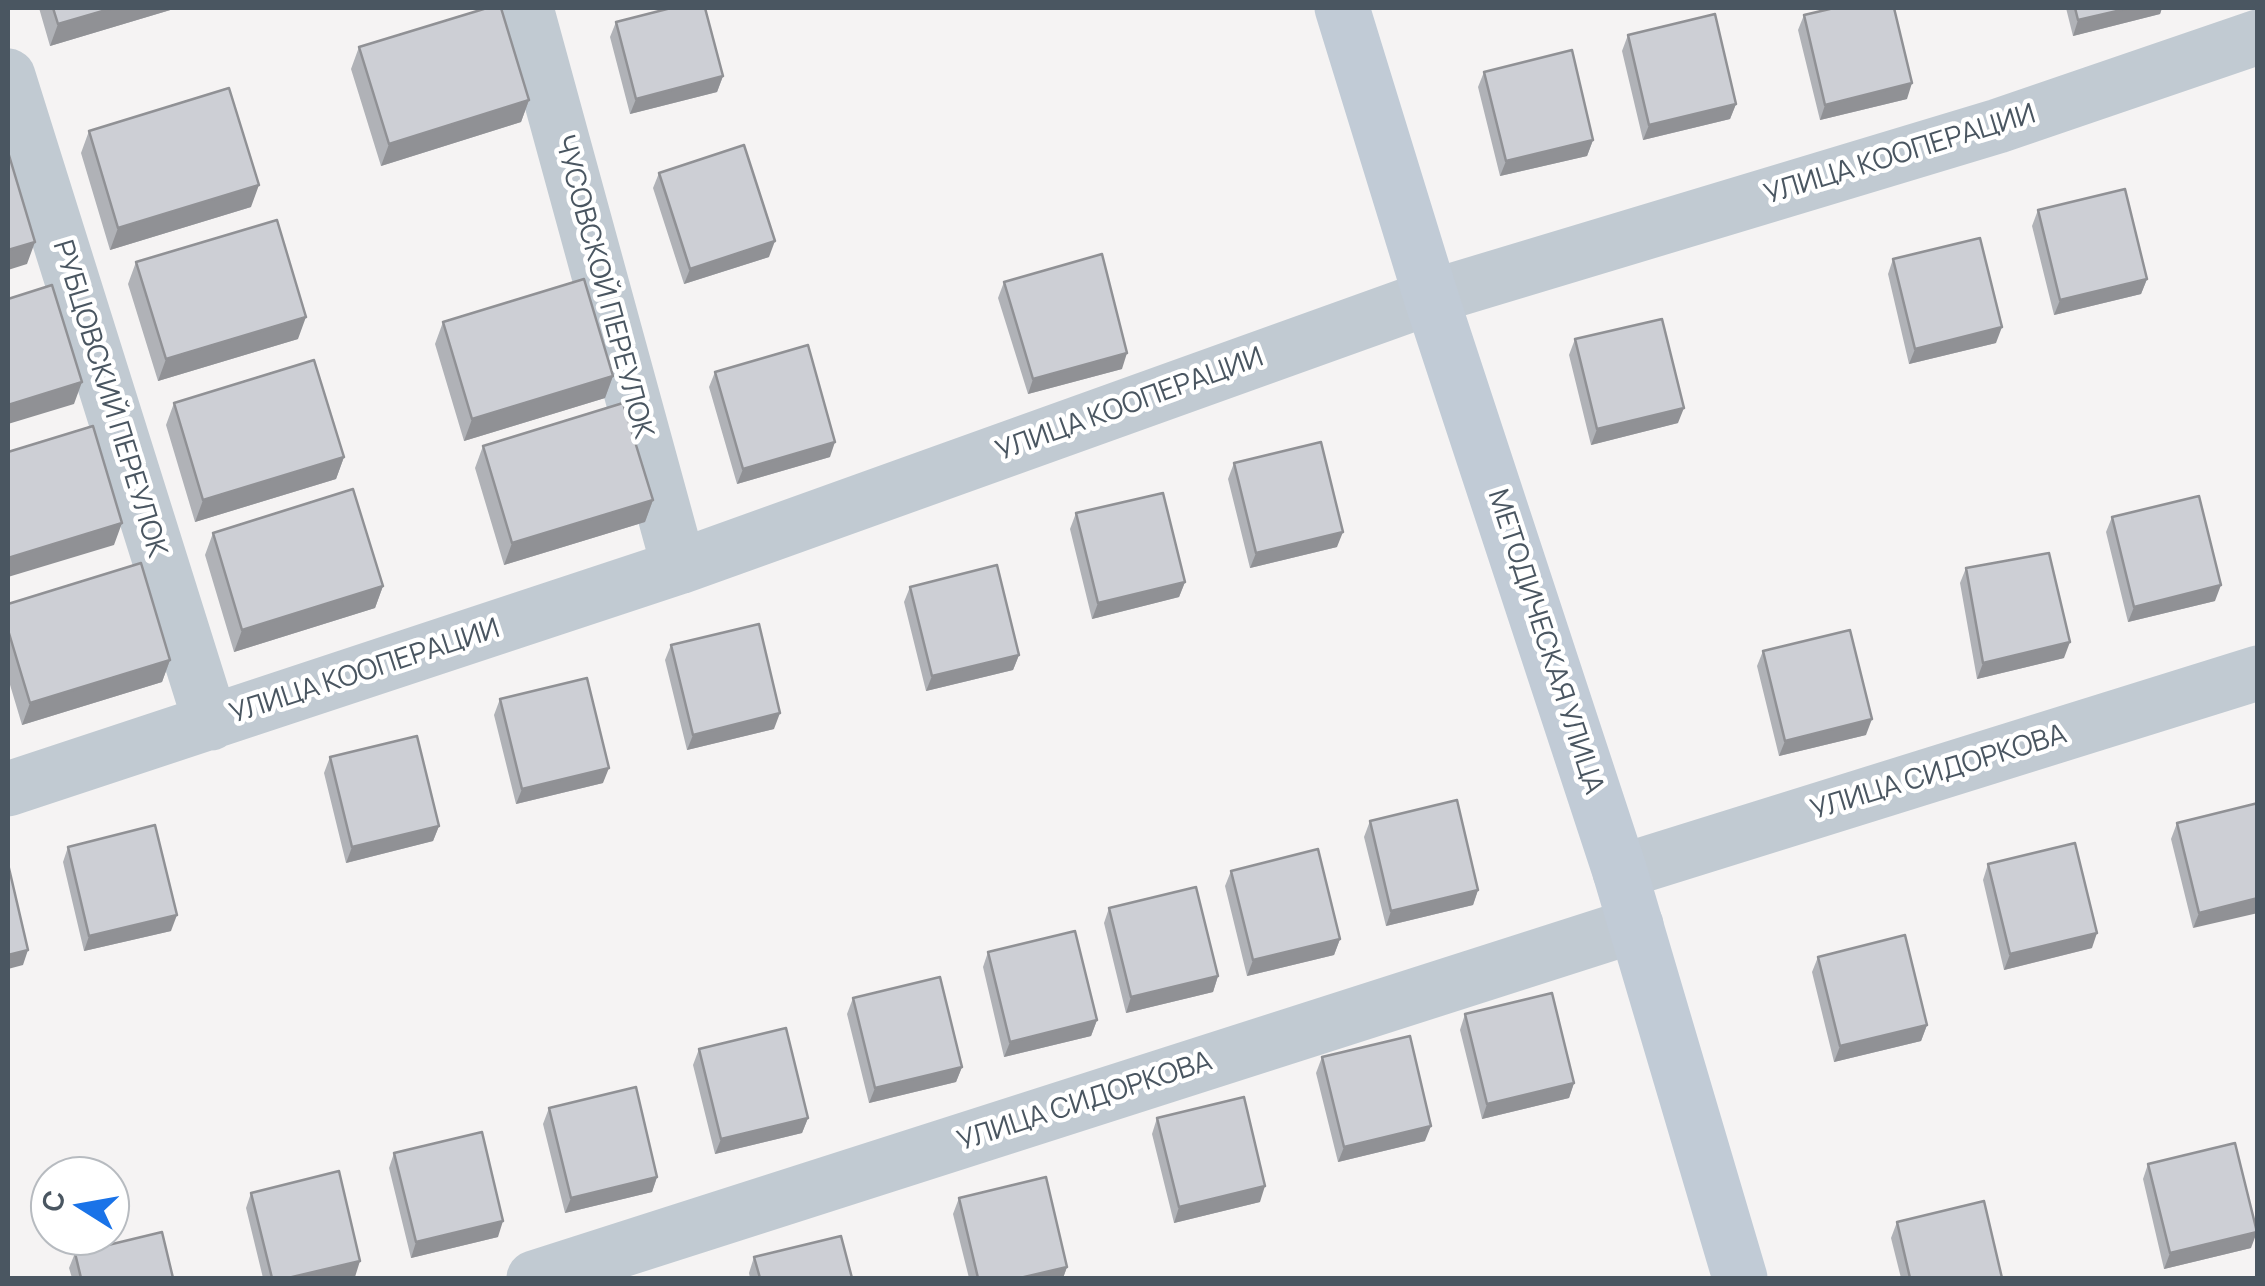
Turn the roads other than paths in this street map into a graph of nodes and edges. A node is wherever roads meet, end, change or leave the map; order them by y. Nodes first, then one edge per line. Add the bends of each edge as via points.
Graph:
1 (526, 8) edge
2 (1342, 8) edge
3 (2258, 38) edge
4 (8, 76) edge
5 (1431, 297) junction
6 (679, 567) junction
7 (2258, 673) edge
8 (211, 723) junction
9 (8, 789) edge
10 (1620, 872) junction
11 (1636, 924) junction
12 (534, 1278) edge
13 (1740, 1278) edge

1 - 6 street, ЧУСОВСКОЙ ПЕРЕУЛОК
2 - 5 main road, МЕТОДИЧЕСКАЯ УЛИЦА
3 - 5 street, УЛИЦА КООПЕРАЦИИ via 1998,126
4 - 8 street, РУБЦОВСКИЙ ПЕРЕУЛОК
5 - 6 street, УЛИЦА КООПЕРАЦИИ
5 - 10 main road, МЕТОДИЧЕСКАЯ УЛИЦА
6 - 8 street, УЛИЦА КООПЕРАЦИИ
7 - 10 street, УЛИЦА СИДОРКОВА
8 - 9 street, УЛИЦА КООПЕРАЦИИ
10 - 11 main road, МЕТОДИЧЕСКАЯ УЛИЦА
11 - 12 street, УЛИЦА СИДОРКОВА
11 - 13 main road, МЕТОДИЧЕСКАЯ УЛИЦА

